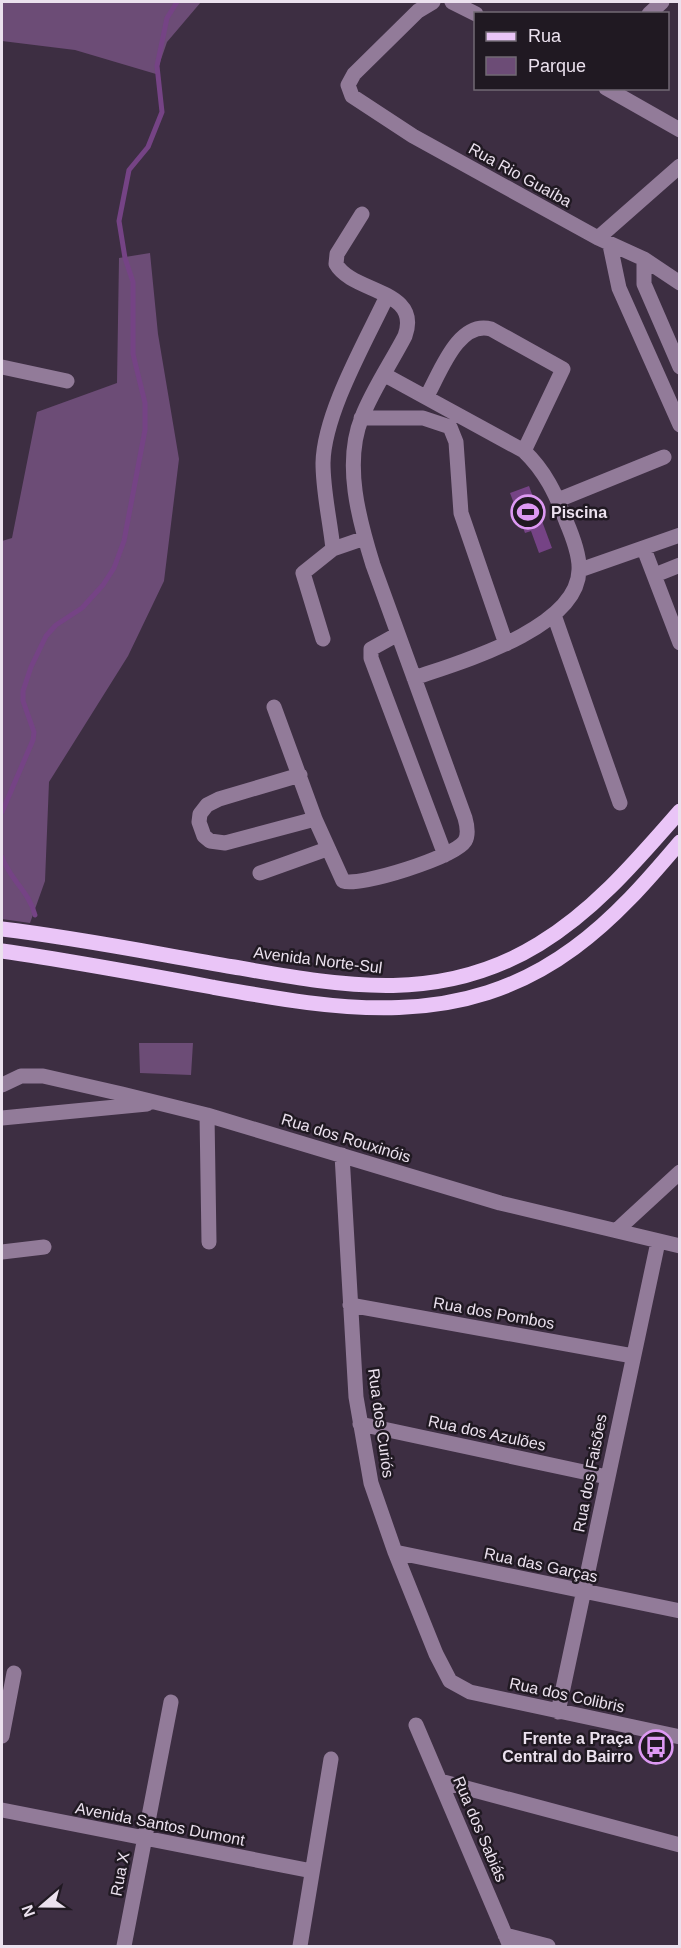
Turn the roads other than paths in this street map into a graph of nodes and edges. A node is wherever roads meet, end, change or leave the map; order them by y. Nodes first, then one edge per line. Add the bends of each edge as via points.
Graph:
1 (433, 2) edge
2 (452, 2) edge
3 (474, 13) edge
4 (610, 90) edge
5 (680, 130) edge
6 (680, 166) edge
7 (362, 214) dead end
8 (604, 241) junction
9 (644, 259) junction
10 (674, 280) edge
11 (644, 284) junction
12 (619, 288) junction
13 (387, 296) junction
14 (2, 367) edge
15 (680, 367) edge
16 (385, 375) junction
17 (67, 381) dead end
18 (427, 396) junction
19 (362, 418) junction
20 (680, 425) edge
21 (524, 451) junction
22 (664, 457) dead end
23 (558, 500) junction
24 (680, 535) edge
25 (365, 538) junction
26 (333, 549) junction
27 (644, 549) junction
28 (680, 565) edge
29 (579, 570) junction
30 (655, 575) junction
31 (554, 615) junction
32 (398, 634) junction
33 (323, 639) dead end
34 (680, 643) edge
35 (506, 644) junction
36 (414, 678) junction
37 (274, 707) dead end
38 (300, 775) junction
39 (620, 803) dead end
40 (680, 810) edge
41 (315, 819) junction
42 (680, 842) edge
43 (327, 849) junction
44 (445, 855) junction
45 (260, 873) dead end
46 (2, 929) edge
47 (2, 951) edge
48 (2, 1085) edge
49 (159, 1103) junction
50 (207, 1115) junction
51 (2, 1118) edge
52 (342, 1155) junction
53 (680, 1172) edge
54 (617, 1230) junction
55 (209, 1242) dead end
56 (658, 1242) junction
57 (680, 1246) edge
58 (44, 1247) dead end
59 (2, 1252) edge
60 (350, 1305) junction
61 (633, 1356) junction
62 (360, 1424) junction
63 (607, 1477) junction
64 (394, 1552) junction
65 (585, 1593) junction
66 (680, 1611) edge
67 (14, 1673) dead end
68 (450, 1681) joint
69 (171, 1702) dead end
70 (558, 1712) junction
71 (416, 1725) dead end
72 (2, 1736) edge
73 (680, 1737) edge
74 (331, 1759) dead end
75 (440, 1781) junction
76 (2, 1810) edge
77 (145, 1840) junction
78 (680, 1845) edge
79 (312, 1871) junction
80 (507, 1941) edge
81 (124, 1947) edge
82 (300, 1947) edge
83 (548, 1947) edge

1 - 8 street, Rua Rio Guaíba via 418,11 354,74 348,90 355,100
2 - 3 street
4 - 5 street
6 - 8 street
7 - 13 street via 337,254 336,264 349,277
8 - 9 street, Rua Rio Guaíba
8 - 12 street
9 - 10 street, Rua Rio Guaíba
9 - 11 street
10 - 11 street
11 - 12 street
11 - 15 street
12 - 20 street
13 - 16 street via 403,308 409,322
13 - 26 street via 336,405 323,460 327,525
14 - 17 street
16 - 18 street
16 - 19 street
18 - 21 street
18 - 21 street via 458,343 470,330 479,328 491,329 564,369
19 - 25 street via 354,466
19 - 35 street via 423,418 450,428 456,442 461,513
21 - 23 street via 541,468
22 - 23 street
23 - 29 street
24 - 27 street
25 - 26 street
25 - 32 street
26 - 33 street via 303,573
27 - 29 street
27 - 30 street
28 - 30 street
29 - 31 street via 573,590
30 - 34 street
31 - 35 street
31 - 39 street
32 - 36 street
32 - 44 street via 371,649 371,658
35 - 36 street
36 - 44 street via 467,825 465,841
37 - 38 street
38 - 41 street
38 - 41 street via 213,802 200,814 202,830 210,842 225,843
40 - 46 main road, Avenida Norte-Sul via 619,879 559,931 496,966 438,982 384,988 339,984
41 - 43 street
42 - 47 main road via 630,901 574,948 518,979 437,1005 386,1009 330,1006
43 - 44 street via 339,878 347,883
43 - 45 street
48 - 49 street, Rua dos Rouxinóis via 21,1076 43,1076
49 - 50 street, Rua dos Rouxinóis
49 - 51 street
50 - 52 street, Rua dos Rouxinóis
50 - 55 street
52 - 54 street, Rua dos Rouxinóis via 500,1203
52 - 60 street, Rua dos Curiós
53 - 54 street
54 - 56 street, Rua dos Rouxinóis
56 - 57 street, Rua dos Rouxinóis
56 - 61 street, Rua dos Faisões
58 - 59 street
60 - 61 street, Rua dos Pombos
60 - 62 street, Rua dos Curiós
61 - 63 street, Rua dos Faisões
62 - 63 street, Rua dos Azulões
62 - 64 street, Rua dos Curiós via 371,1483
63 - 65 street, Rua dos Faisões
64 - 65 street, Rua das Garças
64 - 68 street, Rua dos Curiós
65 - 66 street, Rua das Garças
65 - 70 street, Rua dos Faisões
67 - 72 street
68 - 70 street, Rua dos Colibris via 470,1692
69 - 77 street, Rua X
70 - 73 street, Rua dos Colibris
71 - 75 street, Rua dos Sabiás
74 - 79 street
75 - 78 street
75 - 80 street, Rua dos Sabiás
76 - 77 street, Avenida Santos Dumont
77 - 79 street, Avenida Santos Dumont
77 - 81 street, Rua X
79 - 82 street
80 - 83 street

